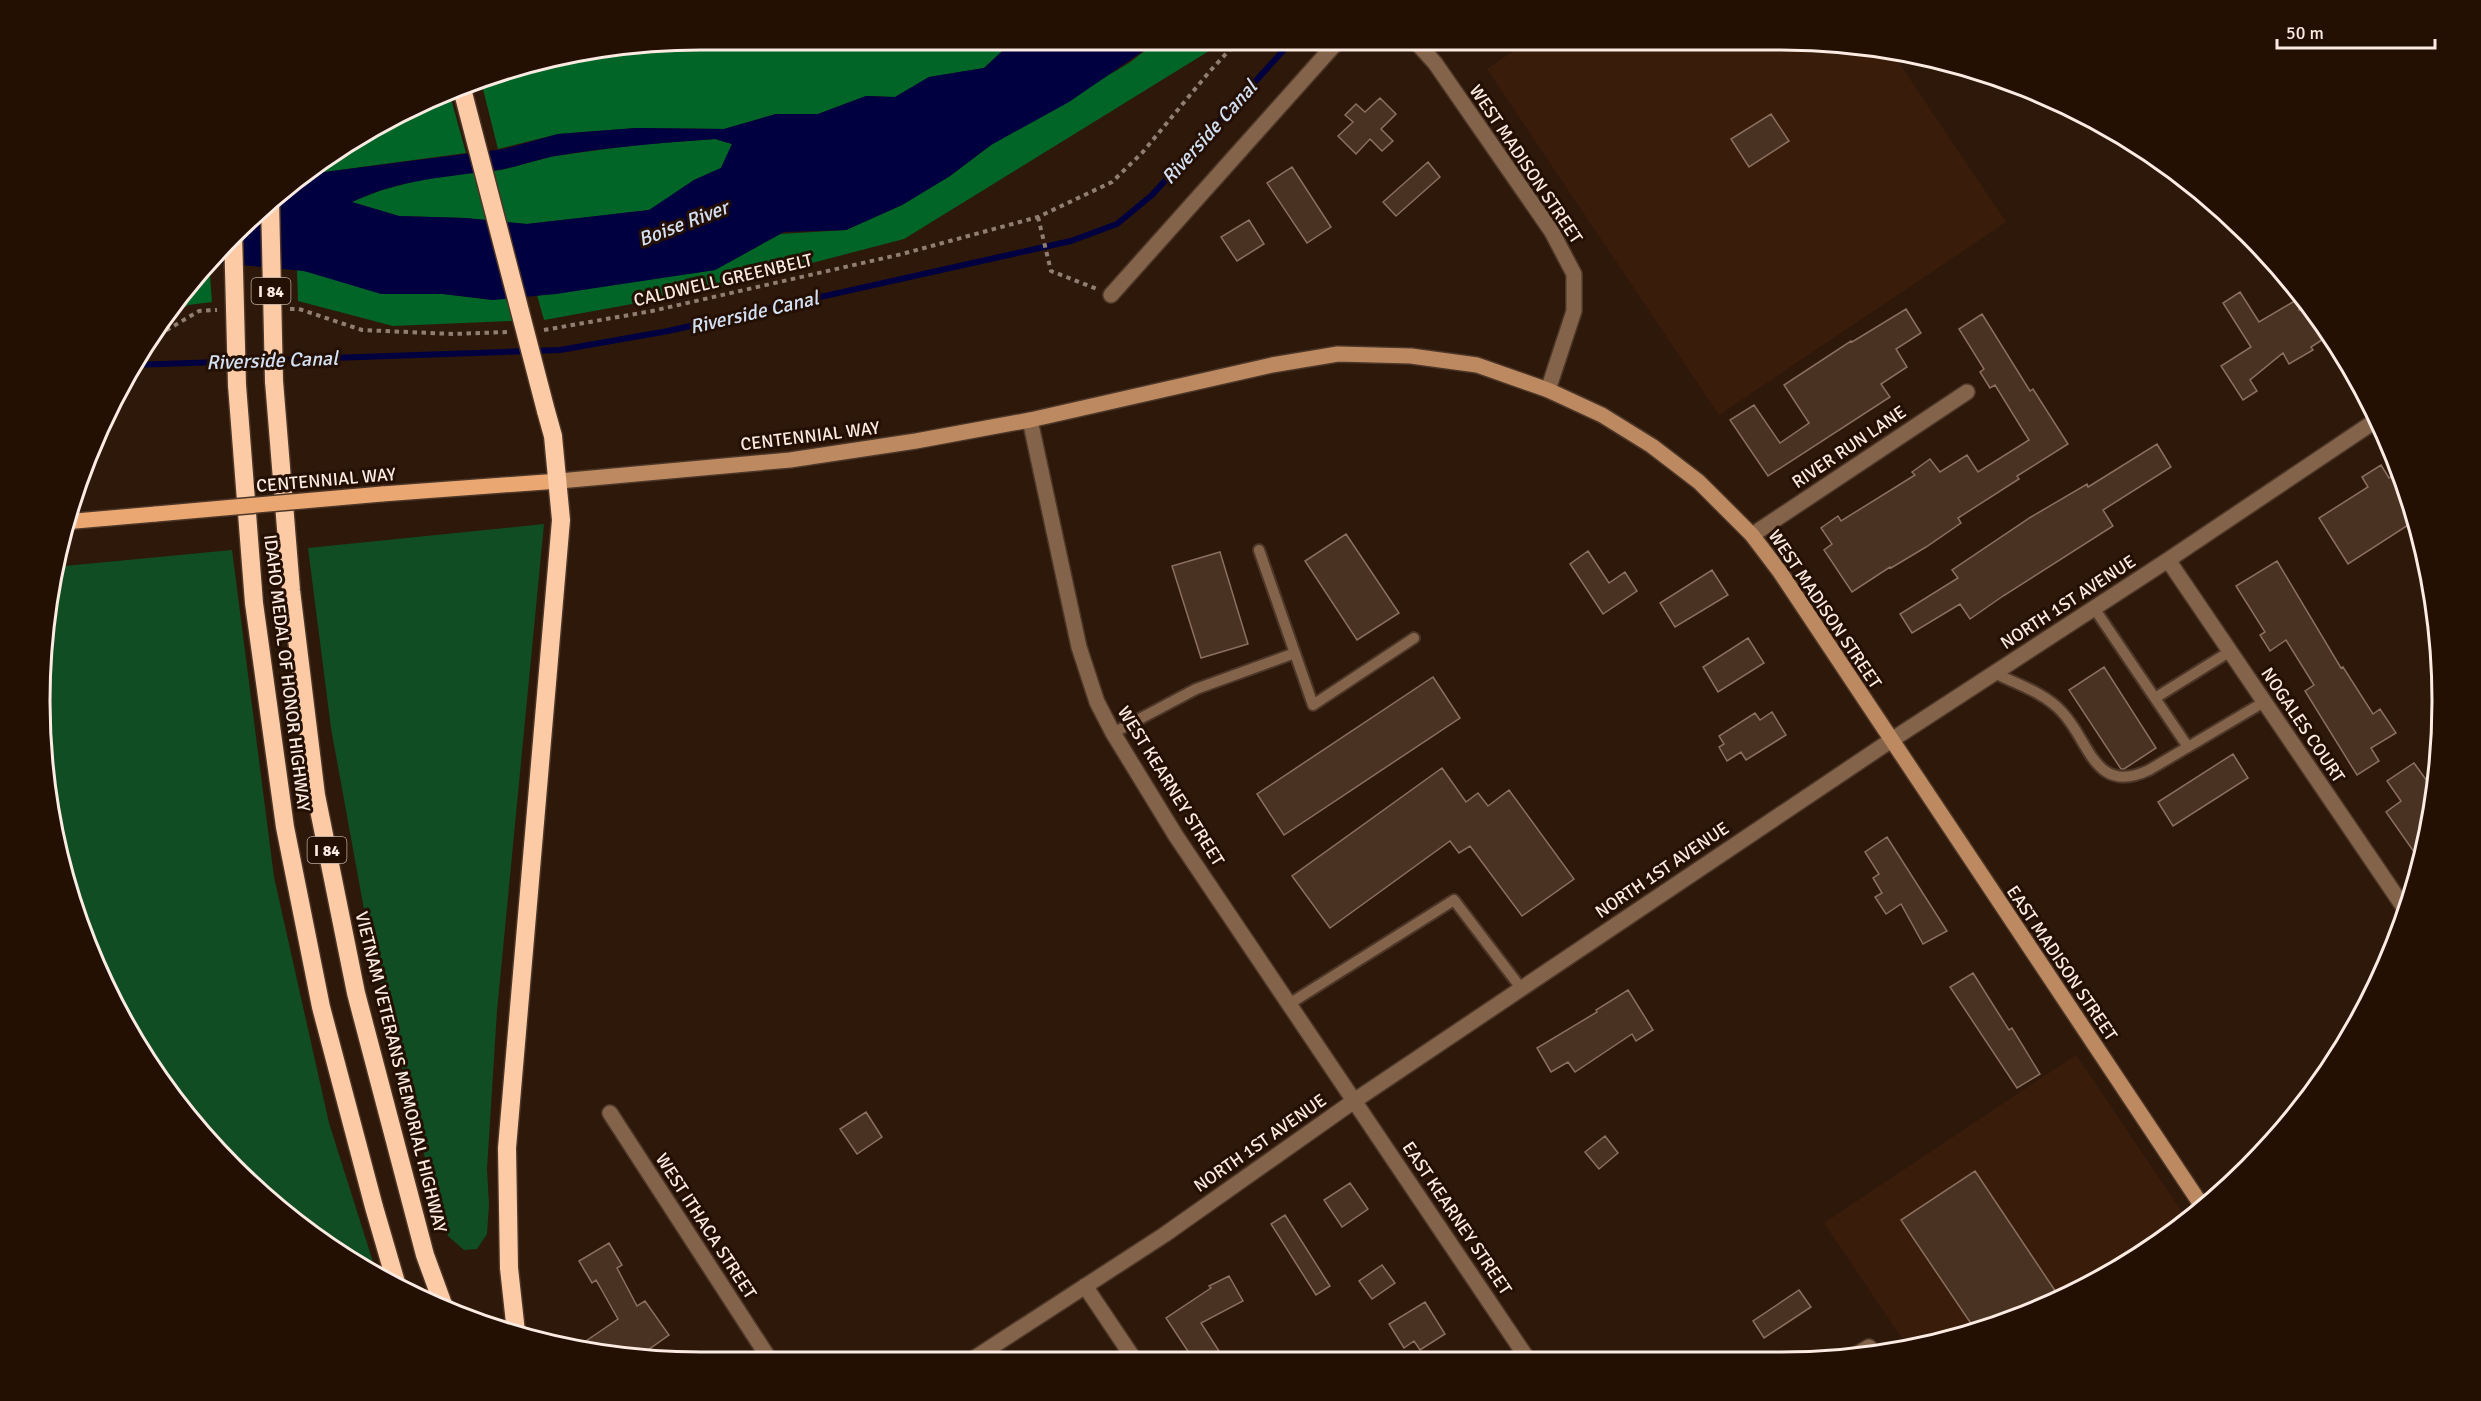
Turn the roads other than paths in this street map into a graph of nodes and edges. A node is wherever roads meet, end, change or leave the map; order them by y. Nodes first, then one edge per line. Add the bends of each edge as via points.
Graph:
1 (1330, 50) edge
2 (1423, 50) edge
3 (463, 94) edge
4 (270, 212) edge
5 (233, 247) edge
6 (1111, 295) road end
7 (1548, 390) junction
8 (1967, 392) dead end
9 (1030, 420) junction
10 (2370, 425) edge
11 (559, 481) junction
12 (75, 521) edge
13 (1752, 535) junction
14 (1259, 550) dead end
15 (2168, 560) junction
16 (2094, 608) junction
17 (1414, 638) dead end
18 (2229, 652) junction
19 (1295, 653) junction
20 (1994, 673) junction
21 (2155, 698) junction
22 (2264, 702) junction
23 (1113, 733) junction
24 (1890, 741) junction
25 (2188, 747) junction
26 (2400, 901) edge
27 (1521, 988) junction
28 (1289, 1004) junction
29 (1354, 1101) junction
30 (610, 1113) dead end
31 (2198, 1200) edge
32 (393, 1274) edge
33 (1085, 1286) junction
34 (440, 1297) edge
35 (515, 1324) edge
36 (765, 1352) edge
37 (984, 1352) edge
38 (1129, 1352) edge
39 (1523, 1352) edge

1 - 6 street
2 - 7 street, WEST MADISON STREET via 1552,232 1574,274 1574,311
3 - 11 highway, bridge via 553,436
4 - 34 highway, VIETNAM VETERANS MEMORIAL HIGHWAY / I 84, bridge via 274,381 291,590 316,795 356,993 425,1256
5 - 32 highway, IDAHO MEDAL OF HONOR HIGHWAY / I 84, bridge via 237,384 254,603 285,827 321,1007
7 - 9 main road, CENTENNIAL WAY via 1477,365 1411,356 1338,354 1272,364
7 - 13 main road, WEST MADISON STREET via 1602,415 1652,446 1698,482
8 - 13 street, RIVER RUN LANE
9 - 11 main road, CENTENNIAL WAY via 790,460
9 - 23 street, WEST KEARNEY STREET via 1079,647 1097,702
10 - 15 street, NORTH 1ST AVENUE
11 - 12 main road, CENTENNIAL WAY, bridge
11 - 35 highway via 561,520 507,1148 509,1268
13 - 24 main road, WEST MADISON STREET
14 - 19 lane
15 - 16 street, NORTH 1ST AVENUE
15 - 18 street, NOGALES COURT
16 - 20 street, NORTH 1ST AVENUE
16 - 21 lane
17 - 19 lane via 1313,705
18 - 21 lane
18 - 22 street, NOGALES COURT
19 - 23 lane via 1196,689
20 - 24 street, NORTH 1ST AVENUE
20 - 25 lane via 2049,700 2063,712 2096,766 2106,772 2137,776
21 - 25 lane
22 - 25 lane
22 - 26 street, NOGALES COURT
23 - 28 street, WEST KEARNEY STREET via 1176,836
24 - 27 street, NORTH 1ST AVENUE
24 - 31 main road, EAST MADISON STREET
27 - 28 lane via 1454,900
27 - 29 street, NORTH 1ST AVENUE
28 - 29 street, WEST KEARNEY STREET
29 - 33 street, NORTH 1ST AVENUE
29 - 39 street, EAST KEARNEY STREET
30 - 36 street, WEST ITHACA STREET
33 - 37 street, NORTH 1ST AVENUE
33 - 38 street

